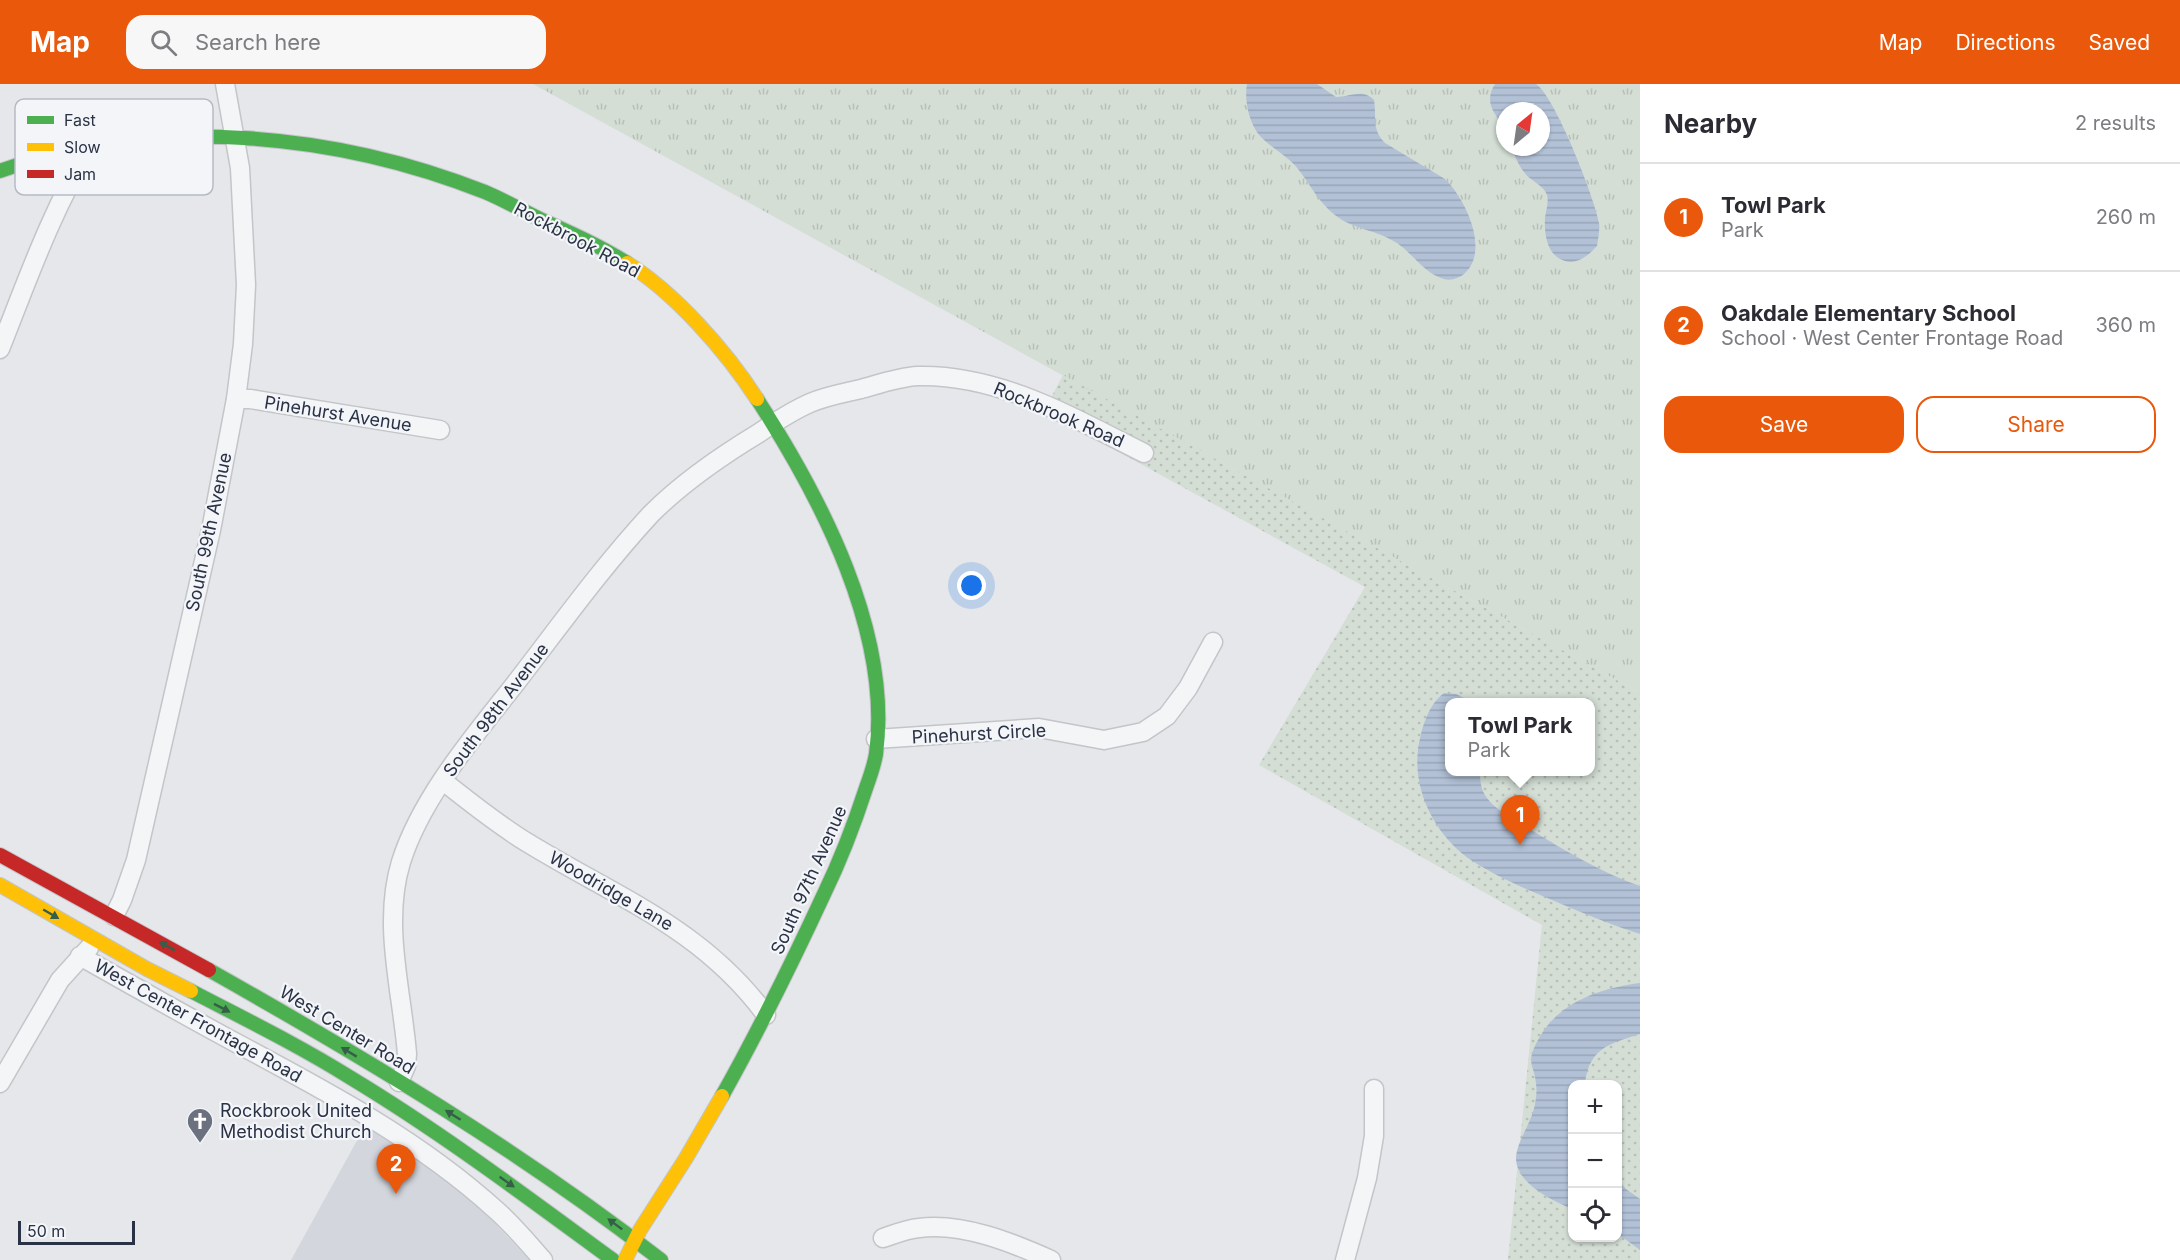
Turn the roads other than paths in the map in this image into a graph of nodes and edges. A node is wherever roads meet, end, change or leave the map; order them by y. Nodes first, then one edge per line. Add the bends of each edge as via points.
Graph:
1 (225, 84) edge
2 (213, 139) edge
3 (234, 139) junction
4 (15, 166) edge
5 (0, 171) edge
6 (64, 195) edge
7 (0, 349) edge
8 (236, 399) junction
9 (773, 423) junction
10 (440, 430) dead end
11 (1144, 453) dead end
12 (1213, 642) dead end
13 (876, 739) junction
14 (443, 781) junction
15 (0, 855) edge
16 (0, 885) edge
17 (114, 916) junction
18 (96, 940) junction
19 (80, 956) junction
20 (766, 1015) junction
21 (399, 1082) junction
22 (0, 1083) edge
23 (1374, 1089) dead end
24 (634, 1238) junction
25 (883, 1238) dead end
26 (543, 1260) edge
27 (613, 1260) edge
28 (625, 1260) edge
29 (661, 1260) edge
30 (1051, 1260) edge
31 (1345, 1260) edge

1 - 3 street
2 - 3 street, Rockbrook Road
3 - 8 street, South 99th Avenue via 240,168 246,285
3 - 9 street, Rockbrook Road via 262,139 364,155 412,168 484,192 602,249 647,277 706,332 740,372
4 - 5 street, Rockbrook Road
6 - 7 street
8 - 10 street, Pinehurst Avenue
8 - 17 street, South 99th Avenue via 211,530 136,860
9 - 11 street, Rockbrook Road via 830,396 917,376 958,378 989,384 1061,412
9 - 13 street, South 97th Avenue via 830,530 856,589 874,662
9 - 14 street, South 98th Avenue via 703,470 651,514 588,589
12 - 13 street, Pinehurst Circle via 1188,688 1167,716 1143,732 1104,740 1039,728
13 - 20 street, South 97th Avenue via 875,759 842,857
14 - 20 street, Woodridge Lane via 528,843 679,930 737,979
14 - 21 street, South 98th Avenue via 411,834 395,890 394,946 407,1054
15 - 17 street, West Center Road
16 -> 18 street
17 - 18 street
21 -> 17 street, West Center Road
18 - 19 street
18 -> 27 street via 352,1078 483,1165
19 - 22 street via 60,980
19 - 26 street, West Center Frontage Road via 344,1101 406,1140 465,1182
20 - 24 street, South 97th Avenue via 693,1147
24 -> 21 street, West Center Road via 534,1165
23 - 31 street via 1374,1136 1367,1179
24 - 28 street, South 97th Avenue
24 - 29 street, West Center Road
25 - 30 street via 917,1228 956,1229 1000,1240

